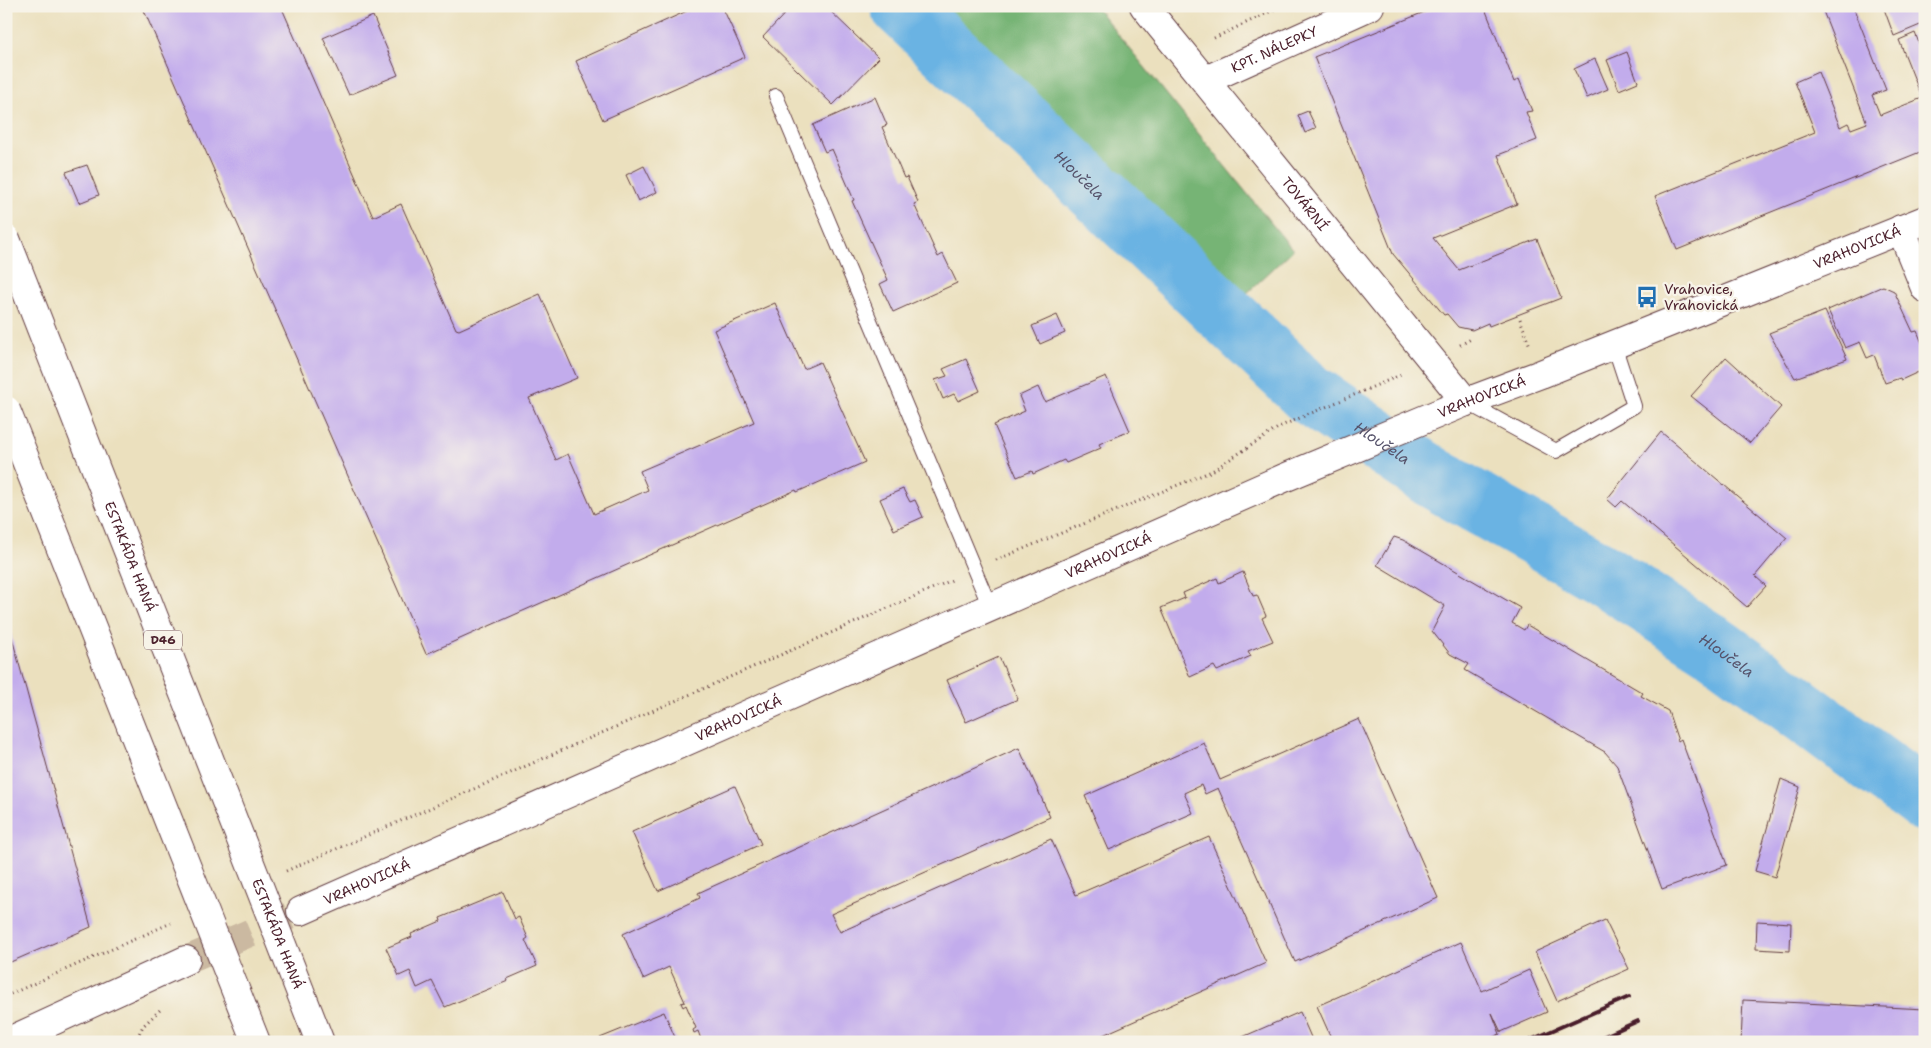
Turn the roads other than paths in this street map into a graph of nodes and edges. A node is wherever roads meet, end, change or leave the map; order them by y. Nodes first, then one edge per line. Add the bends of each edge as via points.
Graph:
1 (1144, 6) edge
2 (1370, 6) edge
3 (1206, 80) junction
4 (776, 96) dead end
5 (1913, 224) edge
6 (6, 238) edge
7 (1925, 288) edge
8 (1614, 345) junction
9 (1466, 402) junction
10 (6, 410) edge
11 (990, 607) junction
12 (301, 911) tunnel mouth
13 (186, 960) tunnel mouth
14 (42, 1035) edge
15 (7, 1042) edge
16 (256, 1042) edge
17 (320, 1042) edge

1 - 3 main road, TOVÁRNÍ
2 - 3 main road, KPT. NÁLEPKY
3 - 9 main road, TOVÁRNÍ
4 - 11 lane
5 - 7 main road
5 - 8 main road, VRAHOVICKÁ
6 - 17 main road, ESTAKÁDA HANÁ / D46, bridge
8 - 9 main road, VRAHOVICKÁ
8 - 9 lane via 1634,406 1556,452
9 - 11 main road, VRAHOVICKÁ
10 - 16 main road, bridge
11 - 12 main road, VRAHOVICKÁ
13 - 14 main road
14 - 15 main road

